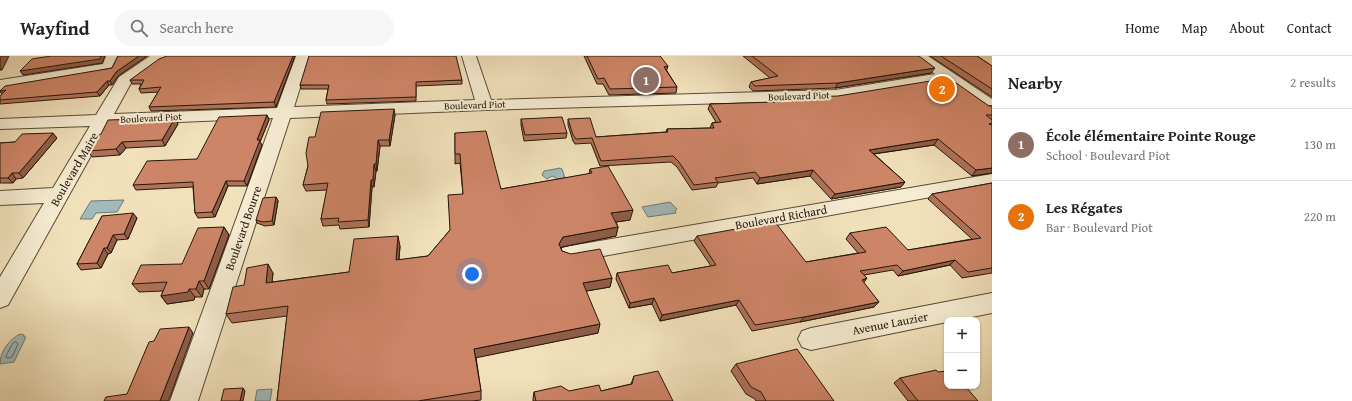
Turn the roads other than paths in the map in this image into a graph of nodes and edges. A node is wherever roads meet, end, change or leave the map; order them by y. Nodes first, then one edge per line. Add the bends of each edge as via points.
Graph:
1 (113, 56) edge
2 (164, 56) edge
3 (303, 56) edge
4 (469, 56) edge
5 (918, 56) edge
6 (948, 77) junction
7 (0, 85) edge
8 (484, 105) junction
9 (992, 106) edge
10 (284, 112) junction
11 (102, 120) junction
12 (0, 124) edge
13 (992, 180) edge
14 (58, 195) junction
15 (0, 198) edge
16 (570, 254) edge
17 (0, 298) edge
18 (992, 303) edge
19 (811, 339) dead end
20 (184, 401) edge

1 - 7 street via 109,68
2 - 11 street, Boulevard Maire via 125,80
3 - 10 street, Boulevard Bourre
4 - 8 street
5 - 6 street
6 - 8 street, Boulevard Piot via 835,95
6 - 9 street
8 - 10 street, Boulevard Piot
10 - 11 street, Boulevard Piot
10 - 20 street, Boulevard Bourre
11 - 12 street, Boulevard Piot
11 - 14 street, Boulevard Maire
13 - 16 street, Boulevard Richard
14 - 15 street
14 - 17 street, Boulevard Maire
18 - 19 street, Avenue Lauzier

